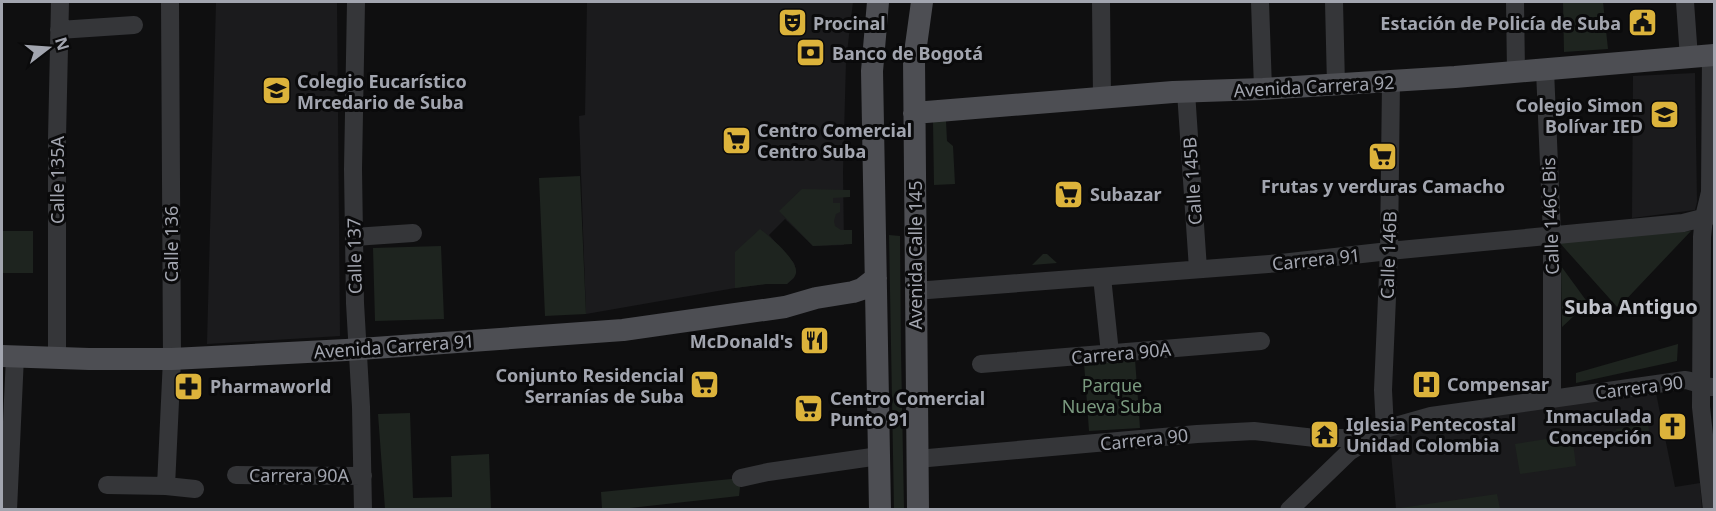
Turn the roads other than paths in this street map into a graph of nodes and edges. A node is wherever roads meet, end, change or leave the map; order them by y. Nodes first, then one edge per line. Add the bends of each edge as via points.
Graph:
1 (60, 2) edge
2 (170, 2) edge
3 (356, 2) edge
4 (878, 2) edge
5 (922, 2) edge
6 (1101, 2) edge
7 (1260, 2) edge
8 (1334, 2) edge
9 (1515, 2) edge
10 (1685, 2) edge
11 (134, 25) dead end
12 (59, 30) junction
13 (1713, 55) edge
14 (1689, 58) junction
15 (1545, 70) junction
16 (1516, 72) junction
17 (1391, 81) junction
18 (1336, 85) junction
19 (1263, 89) junction
20 (1185, 92) junction
21 (1102, 98) junction
22 (914, 113) junction
23 (1709, 216) edge
24 (413, 233) dead end
25 (1552, 235) junction
26 (354, 237) junction
27 (1389, 251) junction
28 (1198, 269) junction
29 (1102, 277) junction
30 (876, 278) junction
31 (915, 291) junction
32 (784, 307) junction
33 (877, 323) junction
34 (1261, 341) dead end
35 (358, 349) junction
36 (1110, 353) junction
37 (8, 356) edge
38 (57, 358) junction
39 (172, 358) junction
40 (981, 364) dead end
41 (1708, 386) edge
42 (1552, 398) junction
43 (1378, 433) junction
44 (6, 449) edge
45 (879, 456) junction
46 (917, 459) junction
47 (236, 475) dead end
48 (363, 476) junction
49 (741, 478) dead end
50 (107, 485) dead end
51 (166, 486) junction
52 (195, 489) dead end
53 (8, 510) edge
54 (363, 510) edge
55 (880, 510) edge
56 (918, 510) edge
57 (1289, 510) edge
58 (1712, 510) edge

1 - 12 street, Calle 135A
2 - 39 street, Calle 136
3 - 26 street, Calle 137
4 - 30 main road via 872,71
5 - 22 main road, Avenida Calle 145 via 914,60
6 - 21 street
7 - 19 street
8 - 18 street
9 - 16 street
10 - 14 street
11 - 12 street
12 - 38 street, Calle 135A
13 - 14 main road, Avenida Carrera 92
13 - 23 street
14 - 15 main road, Avenida Carrera 92
15 - 16 main road, Avenida Carrera 92
15 - 25 street, Calle 146C Bis
16 - 17 main road, Avenida Carrera 92
17 - 18 main road, Avenida Carrera 92
17 - 27 street, Calle 146B
18 - 19 main road, Avenida Carrera 92
19 - 20 main road, Avenida Carrera 92
20 - 21 main road, Avenida Carrera 92
20 - 28 street, Calle 145B
21 - 22 main road, Avenida Carrera 92
22 - 31 main road, Avenida Calle 145
23 - 25 street, Carrera 91 via 1683,223
23 - 41 street via 1702,237
24 - 26 street
25 - 27 street, Carrera 91
25 - 42 street, Calle 146C Bis
26 - 35 street, Calle 137
27 - 28 street, Carrera 91
27 - 43 street, Calle 146B
28 - 29 street, Carrera 91
29 - 31 street, Carrera 91
29 - 36 street
30 - 32 main road, Avenida Carrera 91 via 853,292
30 - 33 main road
31 - 46 main road, Avenida Calle 145
32 - 33 main road, Avenida Carrera 91 via 852,307 863,310
32 - 35 main road, Avenida Carrera 91 via 623,330
33 - 45 main road
34 - 36 street, Carrera 90A
35 - 39 main road, Avenida Carrera 91
35 - 48 street, Calle 137
36 - 40 street, Carrera 90A
37 - 38 main road, Avenida Carrera 91
37 - 44 street
38 - 39 main road, Avenida Carrera 91
39 - 51 street, Calle 136
41 - 42 street, Carrera 90 via 1685,380
41 - 58 street via 1702,415
42 - 43 street, Carrera 90 via 1431,417
43 - 46 street, Carrera 90 via 1315,438 1254,431 1197,434
43 - 57 street via 1349,452
44 - 53 street
45 - 49 street
45 - 55 main road
46 - 56 main road, Avenida Calle 145
47 - 48 street, Carrera 90A
48 - 54 street, Calle 137
50 - 51 street
51 - 52 street

